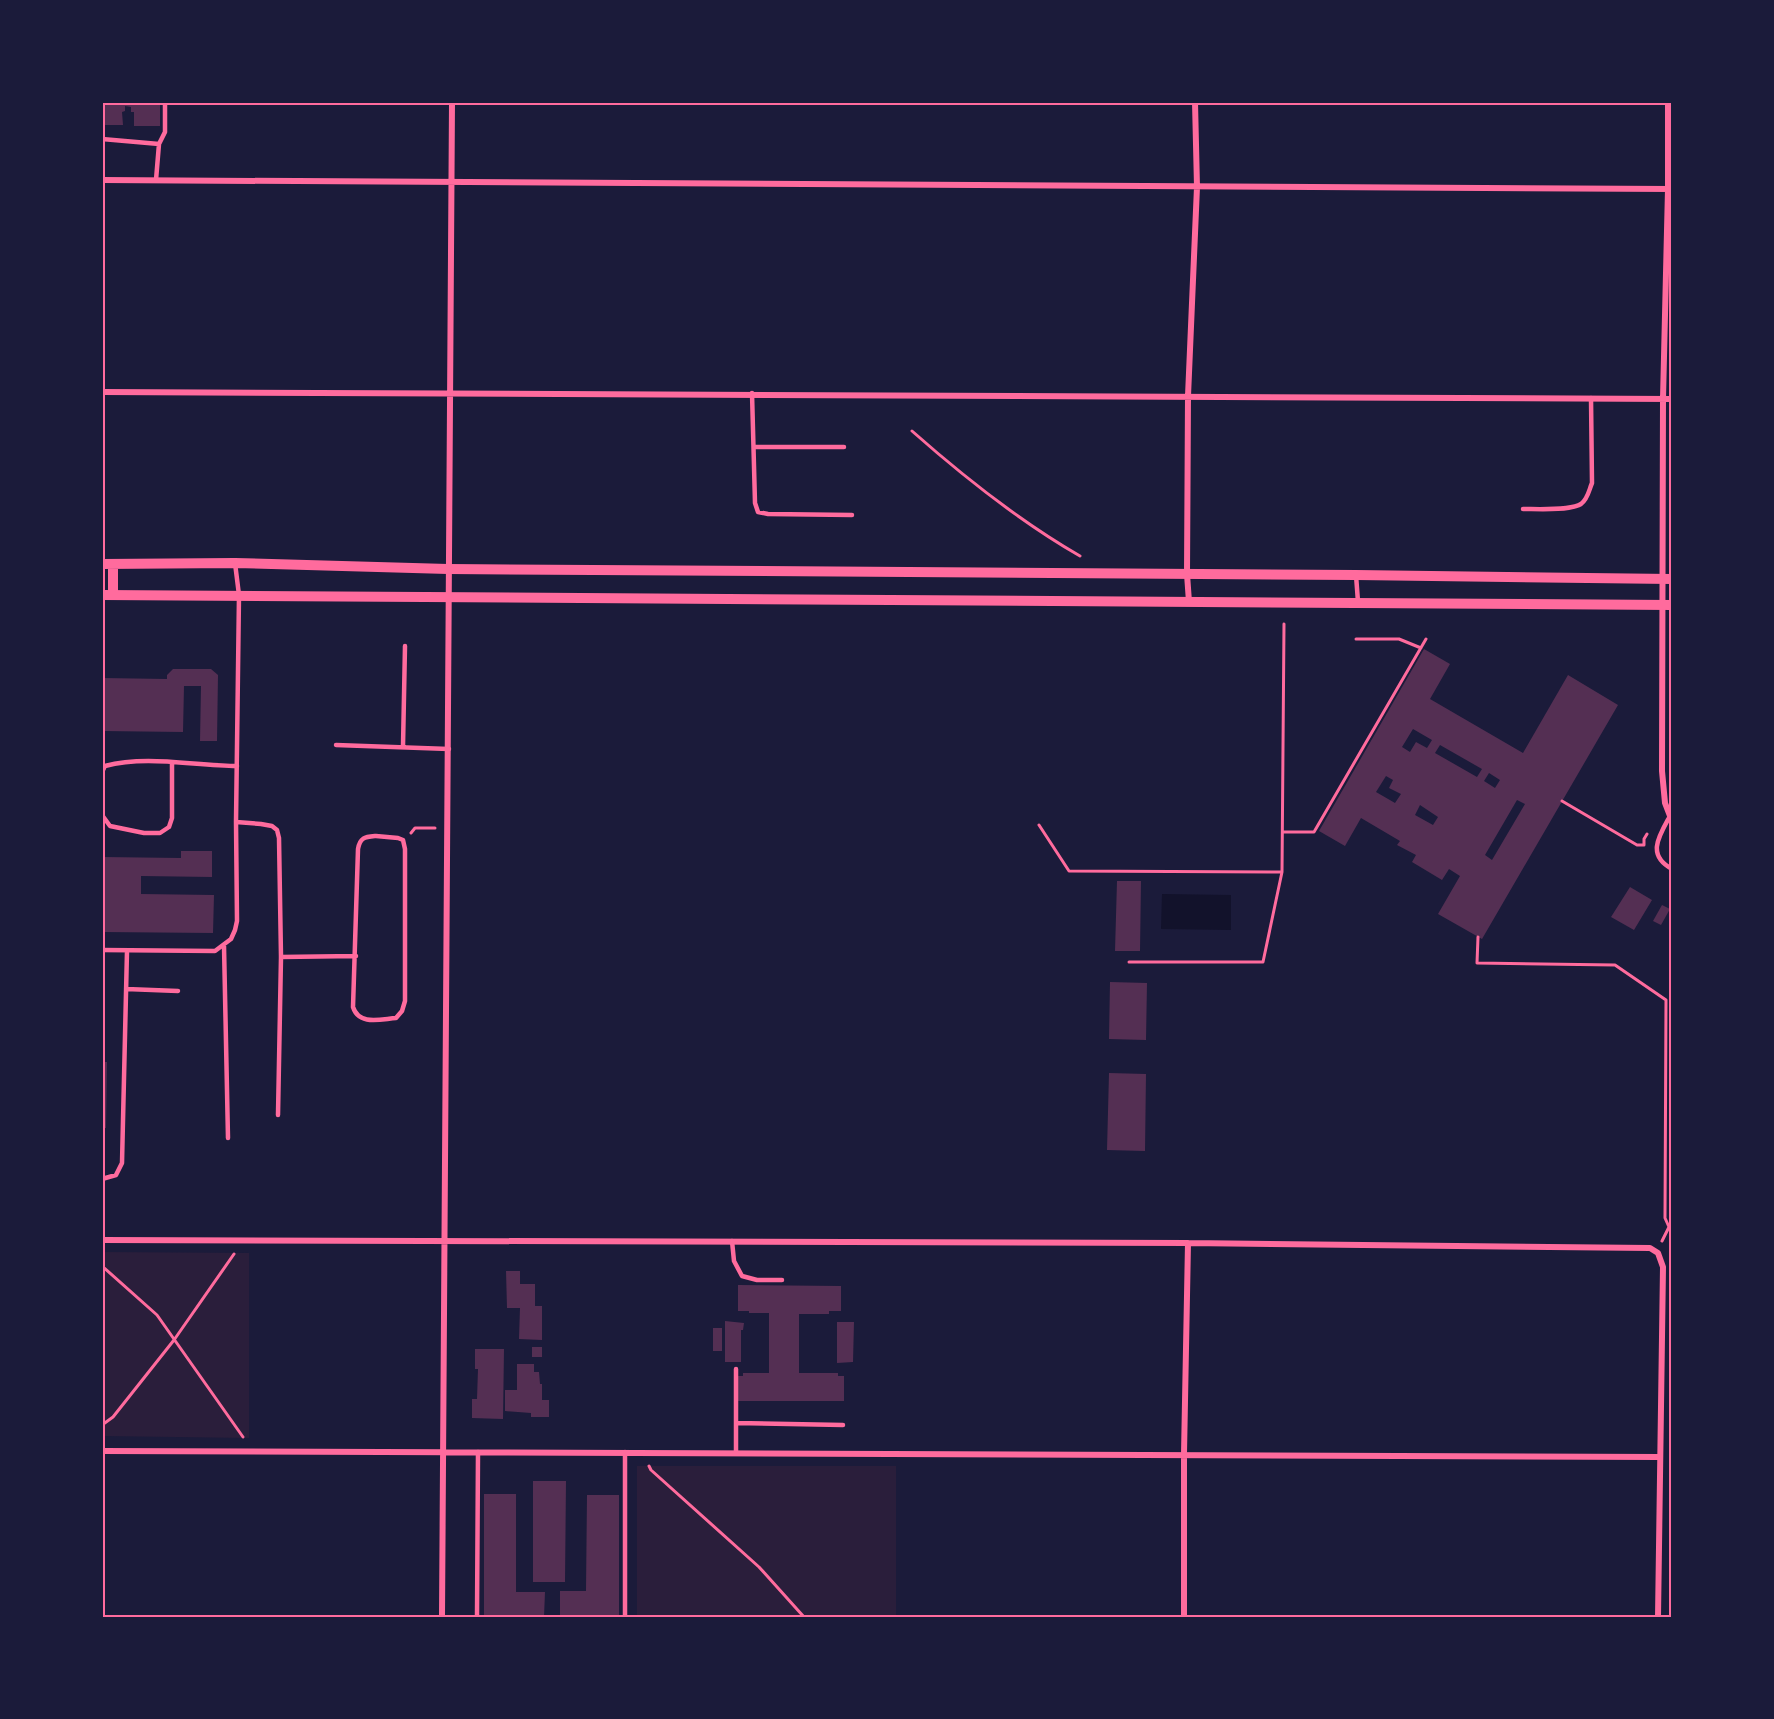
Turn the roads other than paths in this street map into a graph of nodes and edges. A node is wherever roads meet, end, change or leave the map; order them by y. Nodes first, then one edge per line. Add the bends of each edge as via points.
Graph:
1 (165, 102) edge
2 (452, 102) edge
3 (1195, 102) edge
4 (1668, 102) edge
5 (102, 140) edge
6 (159, 144) junction
7 (102, 180) edge
8 (156, 180) junction
9 (451, 183) junction
10 (1197, 187) junction
11 (1670, 189) edge
12 (102, 392) edge
13 (450, 393) junction
14 (752, 393) junction
15 (1188, 396) junction
16 (1591, 398) junction
17 (1663, 399) junction
18 (1672, 399) edge
19 (754, 447) junction
20 (844, 447) dead end
21 (1523, 509) dead end
22 (852, 515) dead end
23 (235, 563) junction
24 (107, 564) edge
25 (448, 569) junction
26 (1187, 574) junction
27 (1356, 575) junction
28 (1667, 579) edge
29 (107, 595) edge
30 (239, 595) junction
31 (450, 596) junction
32 (1189, 602) junction
33 (1358, 603) junction
34 (1667, 605) edge
35 (405, 646) dead end
36 (336, 745) dead end
37 (403, 747) junction
38 (449, 749) junction
39 (172, 762) junction
40 (237, 766) junction
41 (102, 772) edge
42 (102, 815) edge
43 (1671, 816) edge
44 (236, 822) junction
45 (1672, 869) edge
46 (224, 946) junction
47 (102, 950) edge
48 (127, 951) junction
49 (356, 956) junction
50 (281, 957) junction
51 (126, 989) junction
52 (178, 991) dead end
53 (278, 1115) dead end
54 (228, 1138) dead end
55 (102, 1179) edge
56 (102, 1240) edge
57 (444, 1240) junction
58 (732, 1241) junction
59 (1188, 1243) junction
60 (782, 1280) dead end
61 (736, 1369) dead end
62 (736, 1423) junction
63 (843, 1425) dead end
64 (102, 1450) edge
65 (443, 1452) junction
66 (478, 1452) junction
67 (625, 1452) junction
68 (736, 1453) junction
69 (1184, 1454) junction
70 (1660, 1457) junction
71 (442, 1617) edge
72 (477, 1617) edge
73 (625, 1617) edge
74 (1184, 1617) edge
75 (1658, 1617) edge

1 - 6 lane via 165,132
2 - 9 street
3 - 10 street
4 - 11 street
5 - 6 lane
6 - 8 lane
7 - 8 street
8 - 9 street
9 - 10 street
9 - 13 street
10 - 11 street
10 - 15 street
11 - 17 street
12 - 13 street
13 - 14 street
13 - 25 street
14 - 15 street
14 - 19 lane
15 - 16 street
15 - 26 street
16 - 17 street
16 - 21 lane via 1592,483 1588,496 1581,504 1568,507
17 - 18 street
17 - 28 street
19 - 20 lane
19 - 22 lane via 754,503 758,512
23 - 24 street
23 - 25 street
23 - 30 lane
24 - 29 street
25 - 26 street
25 - 31 street
26 - 27 street
26 - 32 street
27 - 28 street
27 - 33 lane
28 - 34 street
29 - 30 street
30 - 31 street
30 - 40 lane
31 - 32 street
31 - 38 street
32 - 33 street
33 - 34 street
34 - 43 street via 1662,771 1665,803
35 - 37 lane
36 - 37 lane
37 - 38 lane
38 - 57 street
39 - 40 lane
39 - 41 lane via 118,763 105,766
39 - 42 lane via 169,827 160,833 144,833 110,825
40 - 44 lane
43 - 45 lane via 1656,846 1660,859
44 - 46 lane via 237,921 236,930
44 - 50 lane via 277,830
46 - 48 lane via 215,951
46 - 54 lane
47 - 48 lane
48 - 51 lane
49 - 49 lane via 355,1013 366,1020 396,1018 405,1001 405,849 403,840 398,838 376,836 359,841
49 - 50 lane
50 - 53 lane
51 - 52 lane
51 - 55 lane via 122,1163 116,1174
56 - 57 street
57 - 58 street
57 - 65 street
58 - 59 street
58 - 60 lane via 734,1261 742,1276
59 - 69 street
59 - 70 street via 1646,1247 1657,1252 1663,1267
61 - 62 lane
62 - 63 lane
62 - 68 lane
64 - 65 street
65 - 66 street
65 - 71 street
66 - 67 street
66 - 72 lane
67 - 68 street
67 - 73 lane
68 - 69 street
69 - 70 street
69 - 74 street
70 - 75 street

